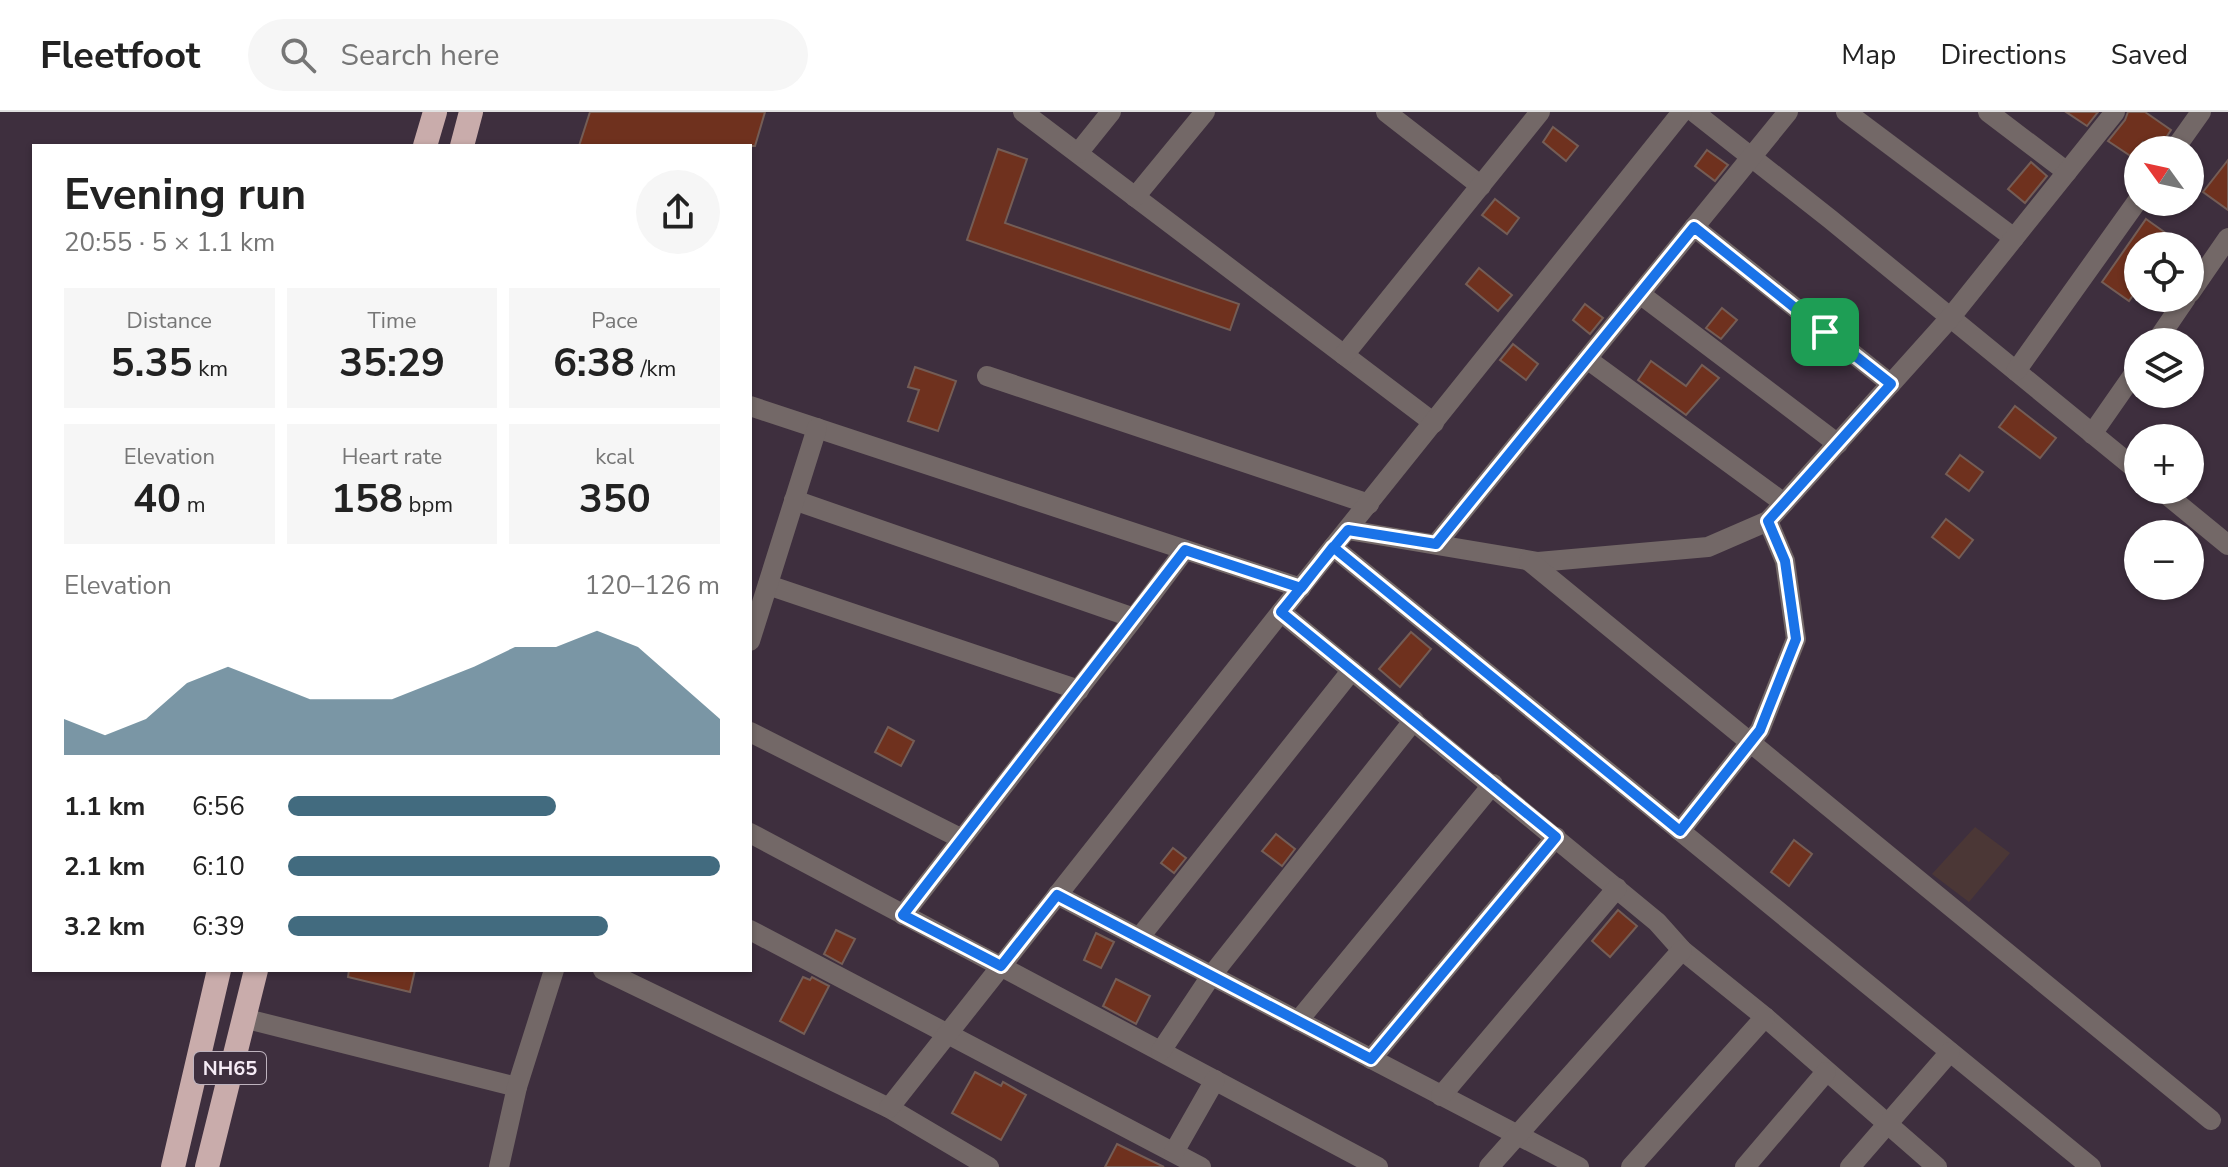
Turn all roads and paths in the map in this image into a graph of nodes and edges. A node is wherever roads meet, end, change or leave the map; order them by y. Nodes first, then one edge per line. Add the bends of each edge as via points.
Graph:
1 (435, 112) edge
2 (471, 112) edge
3 (1023, 112) edge
4 (1111, 112) edge
5 (1205, 112) edge
6 (1386, 112) edge
7 (1682, 112) edge
8 (1694, 112) edge
9 (1788, 112) edge
10 (1846, 112) edge
11 (1988, 112) edge
12 (2115, 112) edge
13 (2201, 112) edge
14 (1534, 114) edge
15 (2184, 136) edge
16 (426, 144) edge
17 (463, 144) edge
18 (1078, 153) junction
19 (1752, 157) junction
20 (2067, 172) junction
21 (1481, 186) junction
22 (1135, 197) junction
23 (2127, 216) edge
24 (1694, 227) junction
25 (2014, 238) junction
26 (2228, 238) edge
27 (2204, 273) edge
28 (1640, 294) junction
29 (1950, 318) junction
30 (1344, 355) junction
31 (1587, 359) junction
32 (2016, 371) junction
33 (987, 376) dead end
34 (1891, 384) junction
35 (2124, 388) edge
36 (752, 407) edge
37 (1434, 423) junction
38 (817, 428) junction
39 (2092, 434) junction
40 (1838, 444) junction
41 (2124, 460) edge
42 (794, 500) junction
43 (1784, 503) junction
44 (1369, 504) junction
45 (2178, 504) edge
46 (1768, 521) junction
47 (1348, 530) junction
48 (1436, 544) junction
49 (2228, 545) edge
50 (1333, 547) junction
51 (1185, 550) junction
52 (1529, 561) junction
53 (768, 585) junction
54 (1301, 588) junction
55 (1281, 612) junction
56 (1134, 618) junction
57 (752, 635) edge
58 (1352, 670) junction
59 (1079, 690) junction
60 (1414, 720) junction
61 (752, 733) edge
62 (1751, 742) junction
63 (1493, 784) junction
64 (1680, 831) junction
65 (752, 834) edge
66 (1556, 837) junction
67 (962, 839) junction
68 (1617, 888) junction
69 (1057, 895) junction
70 (903, 915) junction
71 (752, 931) edge
72 (1139, 938) junction
73 (1682, 950) junction
74 (1001, 966) junction
75 (219, 972) edge
76 (255, 972) edge
77 (553, 972) edge
78 (607, 972) edge
79 (1211, 976) junction
80 (1765, 1017) junction
81 (243, 1018) junction
82 (1298, 1021) junction
83 (948, 1034) junction
84 (1161, 1051) junction
85 (1950, 1052) junction
86 (1371, 1059) junction
87 (1826, 1072) junction
88 (1215, 1080) junction
89 (517, 1087) junction
90 (1441, 1096) junction
91 (889, 1108) junction
92 (2211, 1120) dead end
93 (1887, 1124) junction
94 (1517, 1135) junction
95 (1187, 1162) edge
96 (173, 1167) edge
97 (207, 1167) edge
98 (499, 1167) edge
99 (989, 1167) edge
100 (1378, 1167) edge
101 (1489, 1167) edge
102 (1579, 1167) edge
103 (1631, 1167) edge
104 (1745, 1167) edge
105 (1850, 1167) edge
106 (1937, 1167) edge
107 (2091, 1167) edge

1 - 16 highway
2 - 17 highway
3 - 18 street
4 - 18 street
5 - 22 street
6 - 21 street
7 - 37 street
8 - 19 street
9 - 19 street
10 - 25 street
11 - 20 street
12 - 20 street
13 - 15 street
14 - 21 street
18 - 22 street
19 - 24 street
19 - 29 street
20 - 25 street
21 - 30 street
22 - 30 street
23 - 32 street
24 - 28 street
24 - 34 street
25 - 29 street
26 - 27 street
28 - 31 street
28 - 40 street
29 - 32 street
29 - 34 street
30 - 37 street
31 - 43 street
31 - 48 street
32 - 39 street
33 - 44 street
34 - 40 street
35 - 39 street
36 - 38 street
37 - 44 street
38 - 42 street
38 - 51 street
39 - 41 street
40 - 43 street
42 - 53 street
42 - 56 street
43 - 46 street
44 - 47 street
45 - 49 street
46 - 52 street via 1708,547
46 - 62 street via 1785,561 1796,639
47 - 48 street
47 - 50 street
48 - 52 street
50 - 54 street
50 - 64 street
51 - 54 street
51 - 56 street
52 - 62 street
53 - 57 street
53 - 59 street
54 - 55 street
55 - 58 street
55 - 69 street
56 - 59 street
58 - 60 street
58 - 72 street
59 - 67 street
60 - 63 street
60 - 79 street
61 - 67 street
62 - 64 street
62 - 92 street
63 - 66 street
63 - 82 street
64 - 85 street
65 - 70 street
66 - 68 street
66 - 86 street
67 - 70 street
68 - 73 street
68 - 90 street
69 - 72 street
69 - 74 street
70 - 74 street
71 - 83 street
72 - 79 street
73 - 80 street
73 - 94 street
74 - 83 street
74 - 84 street
75 - 96 highway, NH65
76 - 81 highway, NH65
77 - 89 street
78 - 91 street
79 - 82 street
79 - 84 street
80 - 87 street
80 - 103 street
81 - 89 street
81 - 97 highway, NH65
82 - 86 street
83 - 91 street
83 - 95 street
84 - 88 street
85 - 93 street
85 - 107 street
86 - 90 street
87 - 93 street
87 - 104 street
88 - 95 street
88 - 100 street
89 - 98 street
90 - 94 street
91 - 99 street
93 - 105 street
93 - 106 street
94 - 101 street
94 - 102 street

